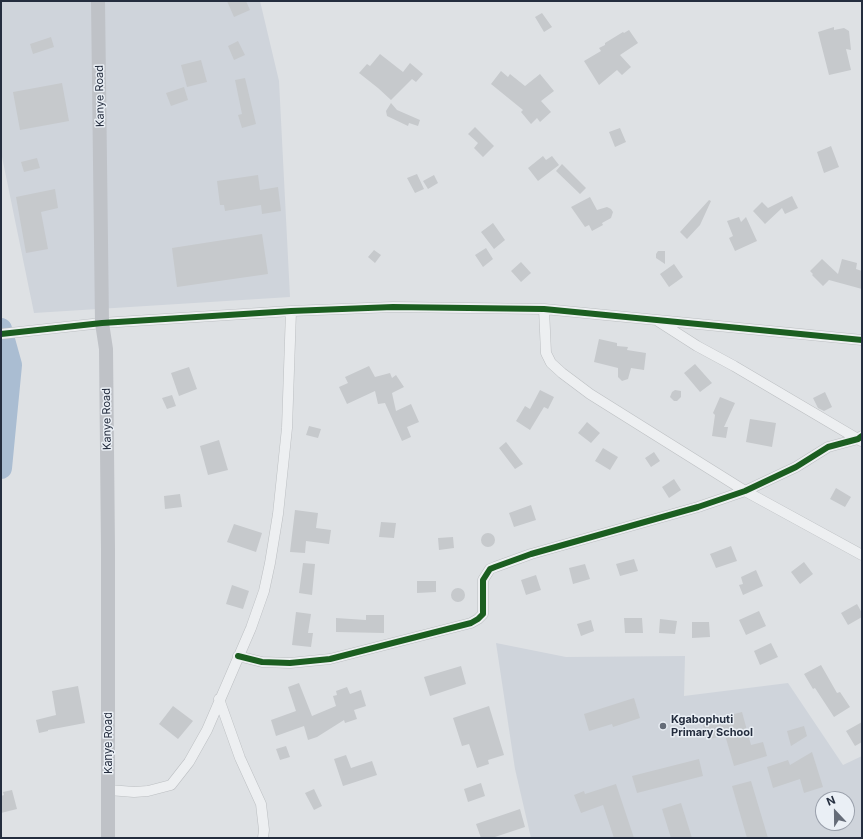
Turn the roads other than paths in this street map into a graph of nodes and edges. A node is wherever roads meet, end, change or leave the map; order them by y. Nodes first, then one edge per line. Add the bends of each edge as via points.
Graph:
1 (98, 1) edge
2 (544, 309) junction
3 (291, 311) junction
4 (656, 320) junction
5 (102, 323) junction
6 (1, 334) edge
7 (862, 340) edge
8 (861, 439) edge
9 (745, 491) junction
10 (862, 555) edge
11 (238, 656) junction
12 (219, 699) junction
13 (109, 790) junction
14 (108, 838) edge
15 (263, 838) edge

1 - 5 main road, Kanye Road
2 - 3 street via 393,307
2 - 4 street
2 - 9 street via 546,354 556,368 590,394
3 - 5 street
3 - 11 street via 287,428 278,514 264,591
4 - 7 street
4 - 8 street
5 - 6 street
5 - 13 main road, Kanye Road via 106,349
8 - 9 street via 828,447 796,467
9 - 10 street
9 - 11 street via 698,507 531,554 490,569 483,580 483,614 471,623 330,659 290,663 262,662
11 - 12 street
12 - 13 street via 207,730 189,762 171,785 148,791
12 - 15 street via 240,758 261,804
13 - 14 main road, Kanye Road

